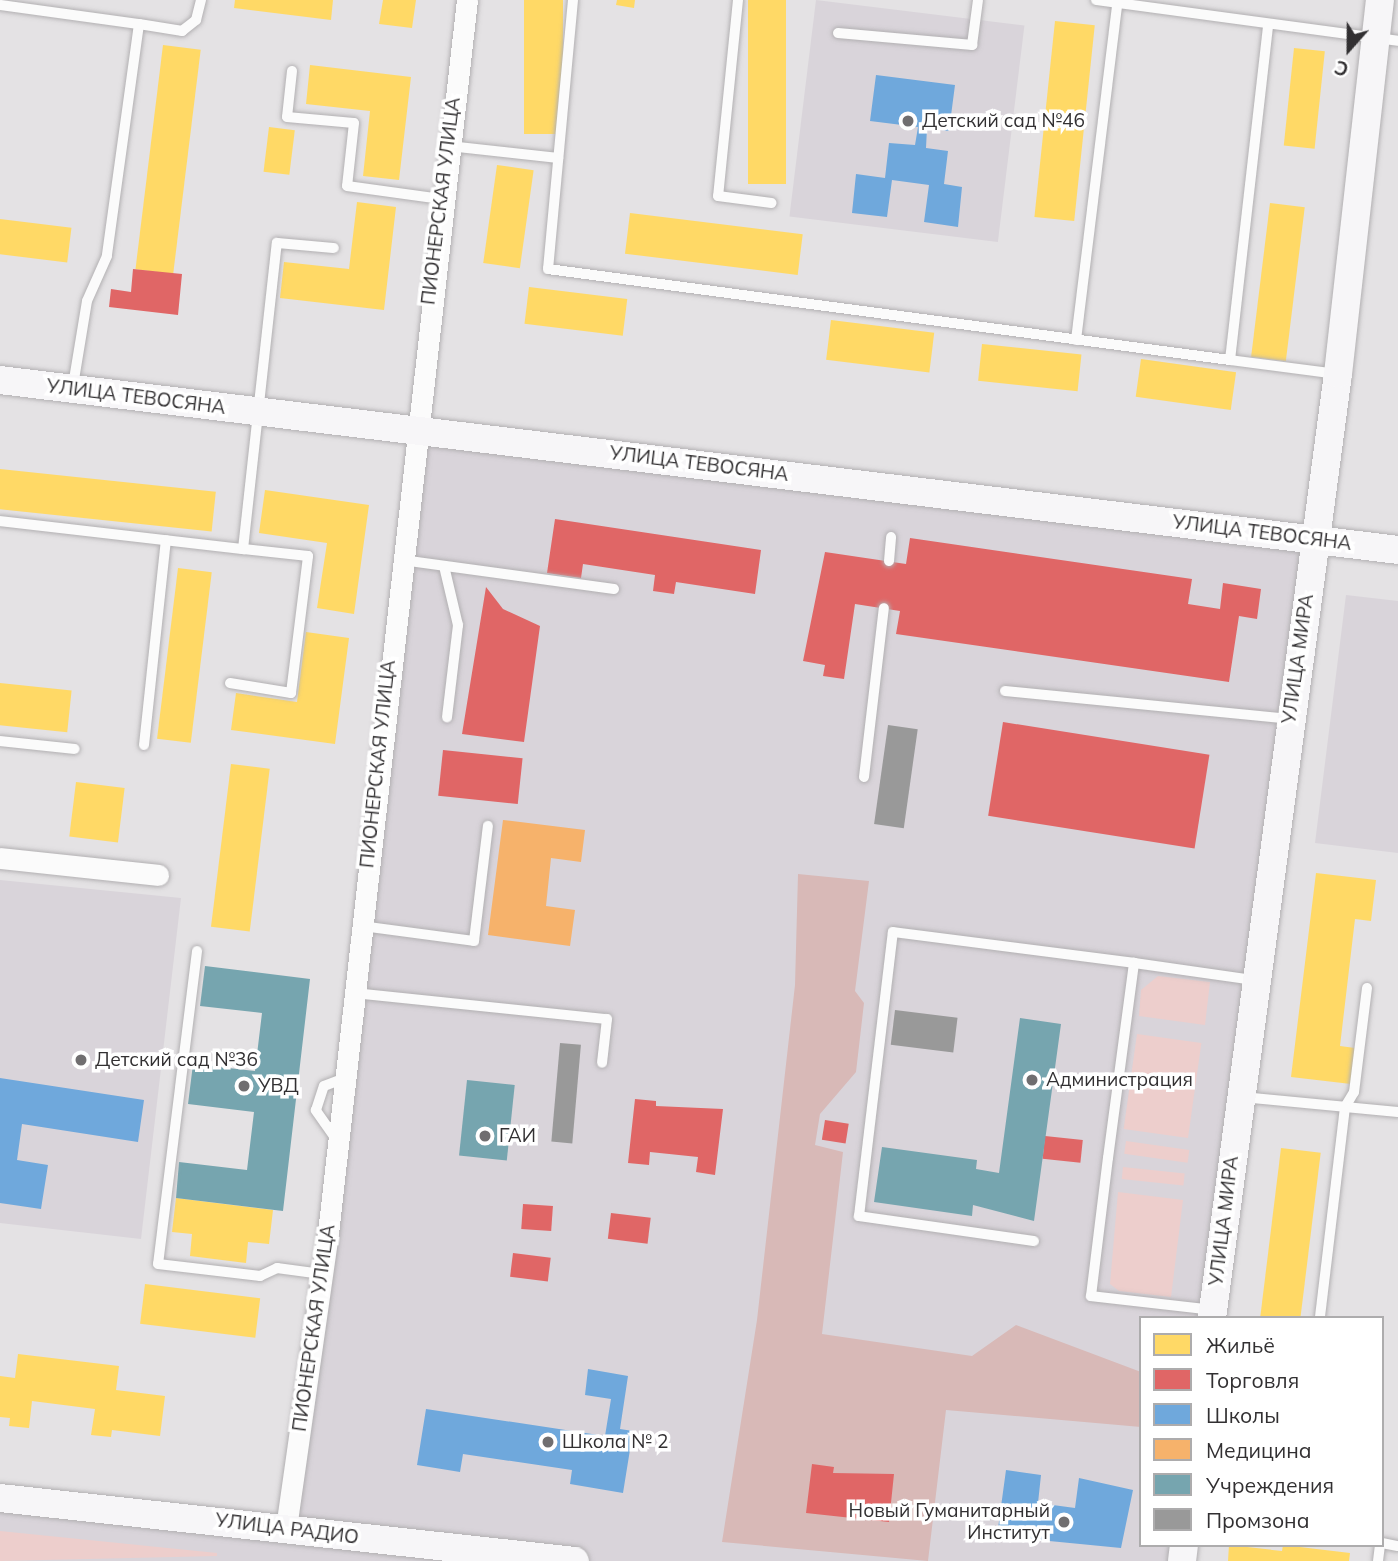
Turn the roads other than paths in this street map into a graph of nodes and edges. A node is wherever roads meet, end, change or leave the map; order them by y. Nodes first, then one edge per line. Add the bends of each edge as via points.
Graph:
1 (201, 0) edge
2 (467, 0) edge
3 (573, 0) edge
4 (738, 0) edge
5 (978, 0) edge
6 (1096, 0) edge
7 (1380, 0) edge
8 (1118, 2) edge
9 (0, 5) edge
10 (139, 24) junction
11 (1268, 25) junction
12 (838, 33) dead end
13 (1387, 41) edge
14 (292, 71) dead end
15 (448, 146) junction
16 (558, 158) junction
17 (441, 199) junction
18 (772, 203) dead end
19 (334, 248) dead end
20 (1076, 340) junction
21 (1230, 360) junction
22 (1338, 374) junction
23 (0, 380) edge
24 (73, 389) junction
25 (257, 411) junction
26 (415, 428) junction
27 (0, 521) edge
28 (891, 537) dead end
29 (1315, 539) junction
30 (166, 540) junction
31 (243, 549) junction
32 (1398, 550) edge
33 (399, 559) junction
34 (889, 561) dead end
35 (444, 566) junction
36 (614, 589) dead end
37 (884, 608) dead end
38 (230, 683) dead end
39 (1005, 691) dead end
40 (447, 717) dead end
41 (1290, 719) junction
42 (0, 741) edge
43 (144, 745) dead end
44 (75, 749) dead end
45 (864, 777) dead end
46 (488, 826) dead end
47 (0, 858) edge
48 (158, 875) dead end
49 (362, 926) junction
50 (197, 951) dead end
51 (1133, 963) junction
52 (1253, 980) junction
53 (1367, 988) dead end
54 (354, 993) junction
55 (602, 1063) dead end
56 (1239, 1097) junction
57 (1345, 1107) junction
58 (1398, 1112) edge
59 (1034, 1241) dead end
60 (322, 1274) junction
61 (1212, 1314) edge
62 (1320, 1316) edge
63 (0, 1498) edge
64 (286, 1528) junction
65 (575, 1561) edge

1 - 10 lane via 196,20 182,31
2 - 15 street, ПИОНЕРСКАЯ УЛИЦА
3 - 16 lane
4 - 18 lane via 718,195
5 - 12 lane via 972,45
6 - 8 lane
7 - 13 main road, УЛИЦА МИРА
8 - 11 lane
8 - 20 lane
9 - 10 lane
10 - 24 lane via 107,256 87,301
11 - 13 lane
11 - 21 lane
13 - 22 main road, УЛИЦА МИРА
14 - 17 lane via 287,117 354,123 347,186
15 - 16 lane
15 - 17 street, ПИОНЕРСКАЯ УЛИЦА
16 - 20 lane via 548,269
17 - 26 street, ПИОНЕРСКАЯ УЛИЦА
19 - 25 lane via 277,243
20 - 21 lane
21 - 22 lane
22 - 29 main road, УЛИЦА МИРА
23 - 24 main road, УЛИЦА ТЕВОСЯНА
24 - 25 main road, УЛИЦА ТЕВОСЯНА
25 - 26 main road, УЛИЦА ТЕВОСЯНА
25 - 31 lane
26 - 29 main road, УЛИЦА ТЕВОСЯНА
26 - 33 street, ПИОНЕРСКАЯ УЛИЦА
27 - 30 lane
28 - 34 lane
29 - 32 main road, УЛИЦА ТЕВОСЯНА
29 - 41 main road, УЛИЦА МИРА
30 - 31 lane
30 - 43 lane
31 - 38 lane via 308,556 291,692
33 - 35 lane
33 - 49 street, ПИОНЕРСКАЯ УЛИЦА
35 - 36 lane
35 - 40 lane via 458,625
37 - 45 lane
39 - 41 lane
41 - 52 main road, УЛИЦА МИРА
42 - 44 lane
46 - 49 lane via 474,941
47 - 48 street
49 - 54 street, ПИОНЕРСКАЯ УЛИЦА
50 - 60 lane via 158,1264 260,1276 277,1268
51 - 52 lane
51 - 59 lane via 893,932 859,1216
51 - 61 lane via 1091,1296
52 - 56 main road, УЛИЦА МИРА
53 - 57 lane via 1354,1092
54 - 55 lane via 607,1019
54 - 60 street, ПИОНЕРСКАЯ УЛИЦА
56 - 57 lane
56 - 61 main road, УЛИЦА МИРА
57 - 58 lane
57 - 62 lane
60 - 64 street, ПИОНЕРСКАЯ УЛИЦА
63 - 64 main road, УЛИЦА РАДИО
64 - 65 main road, УЛИЦА РАДИО

